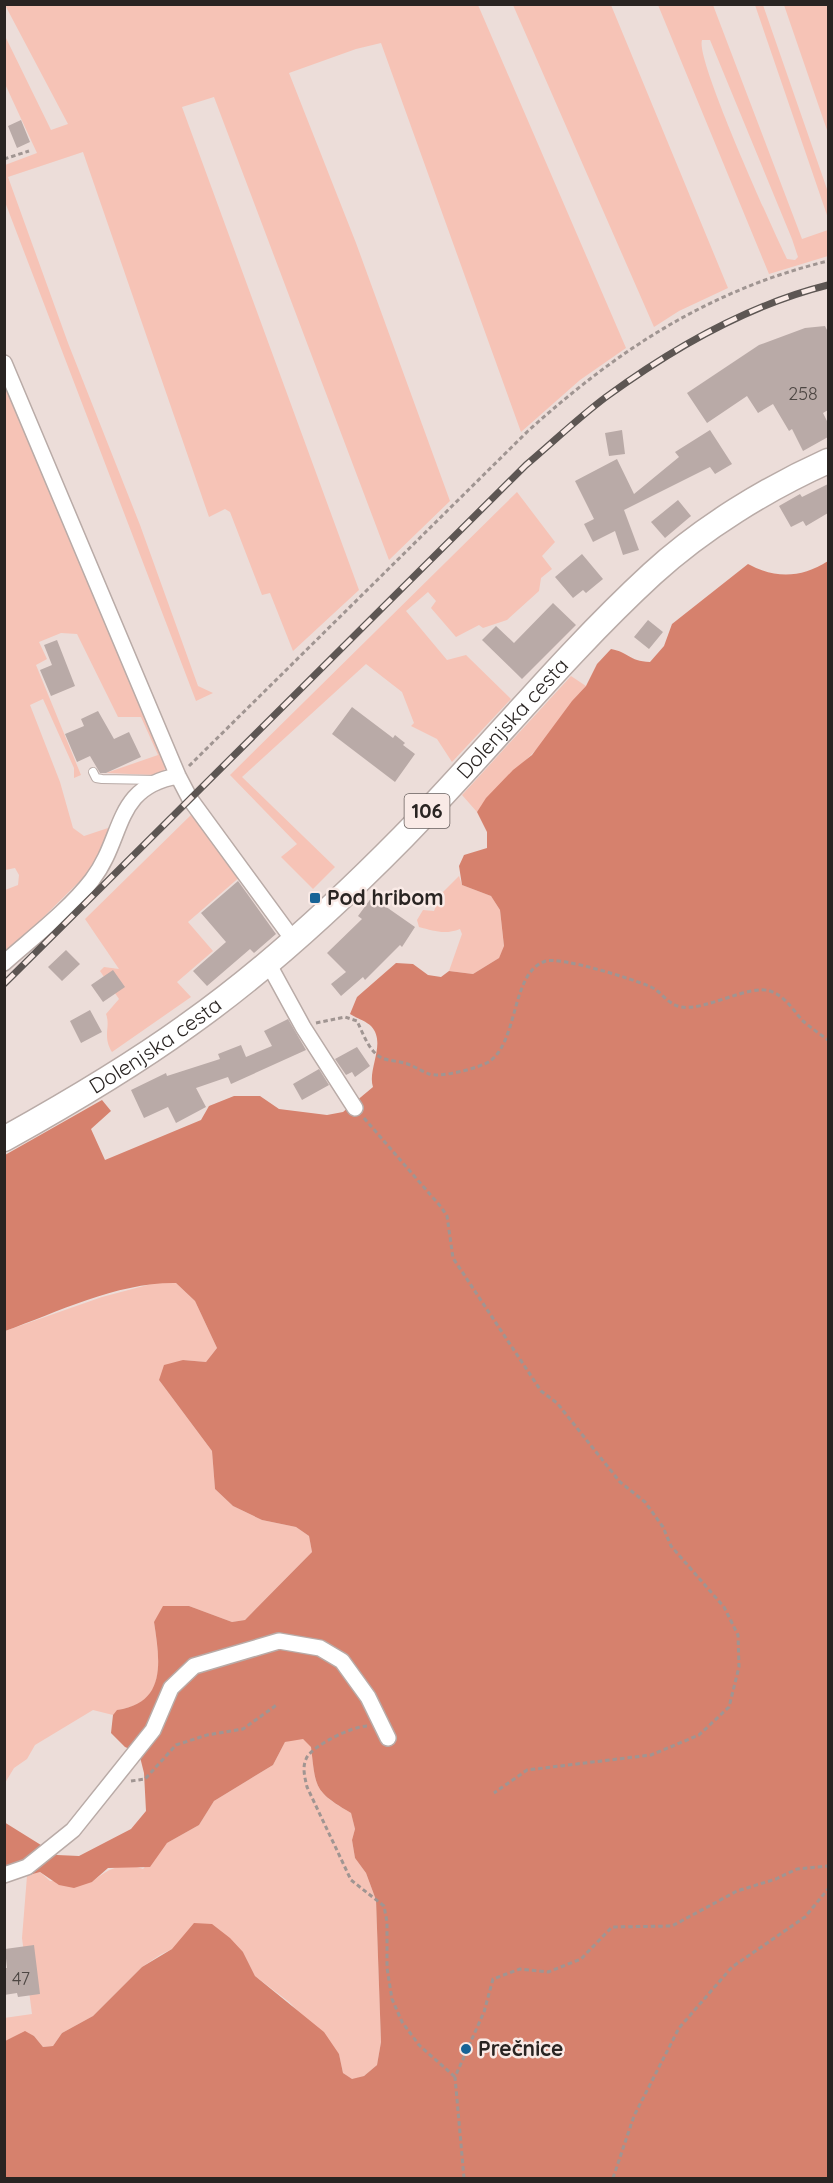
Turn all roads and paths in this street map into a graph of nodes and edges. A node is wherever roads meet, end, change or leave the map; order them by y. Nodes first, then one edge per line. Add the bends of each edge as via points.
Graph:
1 (29, 151) dead end
2 (4, 159) edge
3 (828, 261) edge
4 (4, 363) edge
5 (828, 461) edge
6 (93, 772) dead end
7 (178, 776) junction
8 (159, 780) junction
9 (294, 941) junction
10 (4, 963) edge
11 (268, 963) junction
12 (303, 1027) junction
13 (828, 1040) edge
14 (355, 1108) joint
15 (4, 1139) edge
16 (278, 1704) dead end
17 (384, 1732) joint
18 (111, 1785) junction
19 (494, 1793) dead end
20 (828, 1866) edge
21 (4, 1875) edge
22 (828, 1889) edge
23 (455, 2077) junction
24 (464, 2178) edge
25 (614, 2178) edge

1 - 2 path
3 - 7 path via 755,282 687,312 570,393
4 - 7 street
5 - 9 main road, Dolenjska cesta / 106 via 770,491 706,532 653,573 404,836
6 - 8 lane via 102,779
7 - 8 street
7 - 9 street via 190,799
8 - 10 street via 142,788 129,804 91,881
9 - 11 main road, Dolenjska cesta / 106
11 - 12 street
11 - 15 main road, Dolenjska cesta / 106 via 187,1026
12 - 13 path via 349,1017 357,1021 381,1058 408,1063 431,1075 475,1069 492,1060 507,1038 530,972 544,962 561,959 653,988 665,1000 682,1007 752,991 769,991 792,1006 803,1021
12 - 14 street
14 - 19 path via 447,1216 453,1258 541,1391 564,1411 620,1482 645,1502 671,1546 724,1607 738,1635 739,1666 729,1707 699,1736 651,1755 527,1770
16 - 18 path via 243,1729 176,1745 145,1779
17 - 18 street via 368,1697 342,1661 320,1648 279,1641 194,1666 171,1688 153,1730
17 - 23 path via 356,1726 317,1747 306,1758 307,1787 351,1880 384,1906 390,1989 402,2022 419,2045
18 - 21 street via 73,1830 27,1867
20 - 23 path via 797,1869 737,1890 672,1926 612,1927 581,1959 548,1972 520,1969 493,1979 484,2012
22 - 25 path via 805,1917 732,1967 679,2028 634,2116
23 - 24 path

